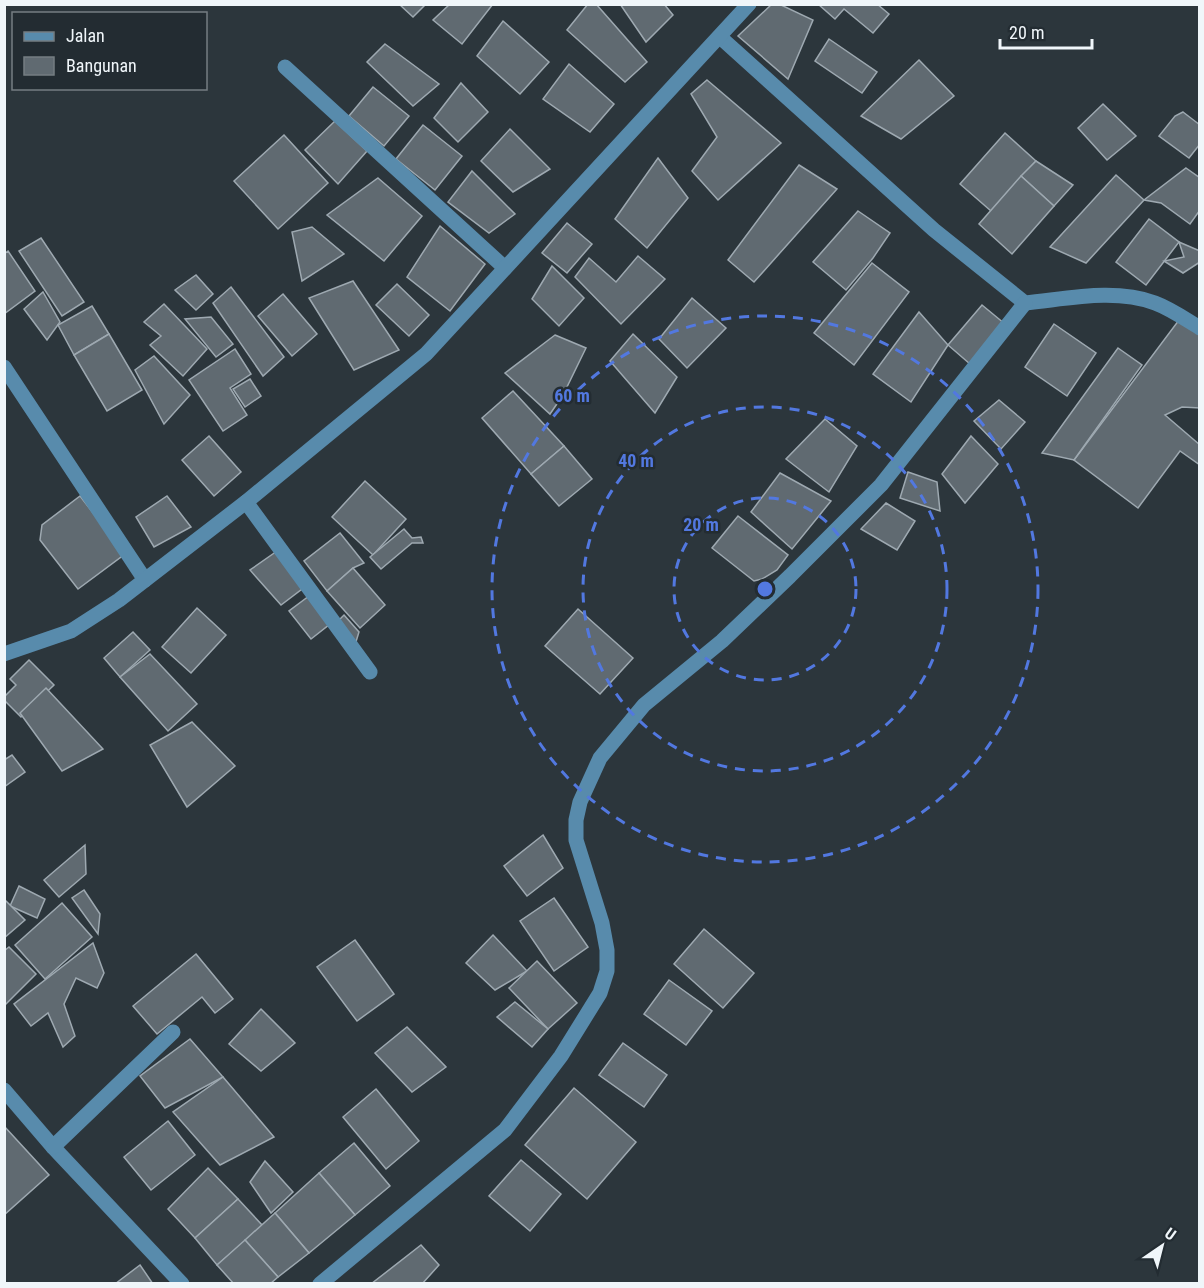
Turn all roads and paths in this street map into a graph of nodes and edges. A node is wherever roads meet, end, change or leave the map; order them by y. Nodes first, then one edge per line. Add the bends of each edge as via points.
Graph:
1 (749, 4) edge
2 (720, 37) junction
3 (285, 67) dead end
4 (505, 268) junction
5 (1025, 303) junction
6 (1200, 328) edge
7 (4, 368) edge
8 (246, 502) junction
9 (145, 580) junction
10 (4, 654) edge
11 (370, 672) dead end
12 (173, 1032) dead end
13 (4, 1090) edge
14 (53, 1147) junction
15 (182, 1284) edge
16 (320, 1284) edge

1 - 2 street
2 - 4 street
2 - 5 street via 934,230
3 - 4 street
4 - 8 street via 426,354
5 - 6 street via 1132,297 1155,303
5 - 16 street via 881,485 722,641 644,705 600,758 576,820 576,840 607,950 607,971 600,993 561,1056 504,1130
7 - 9 street
8 - 9 street
8 - 11 street
9 - 10 street via 71,631
12 - 14 street
13 - 14 street
14 - 15 street

